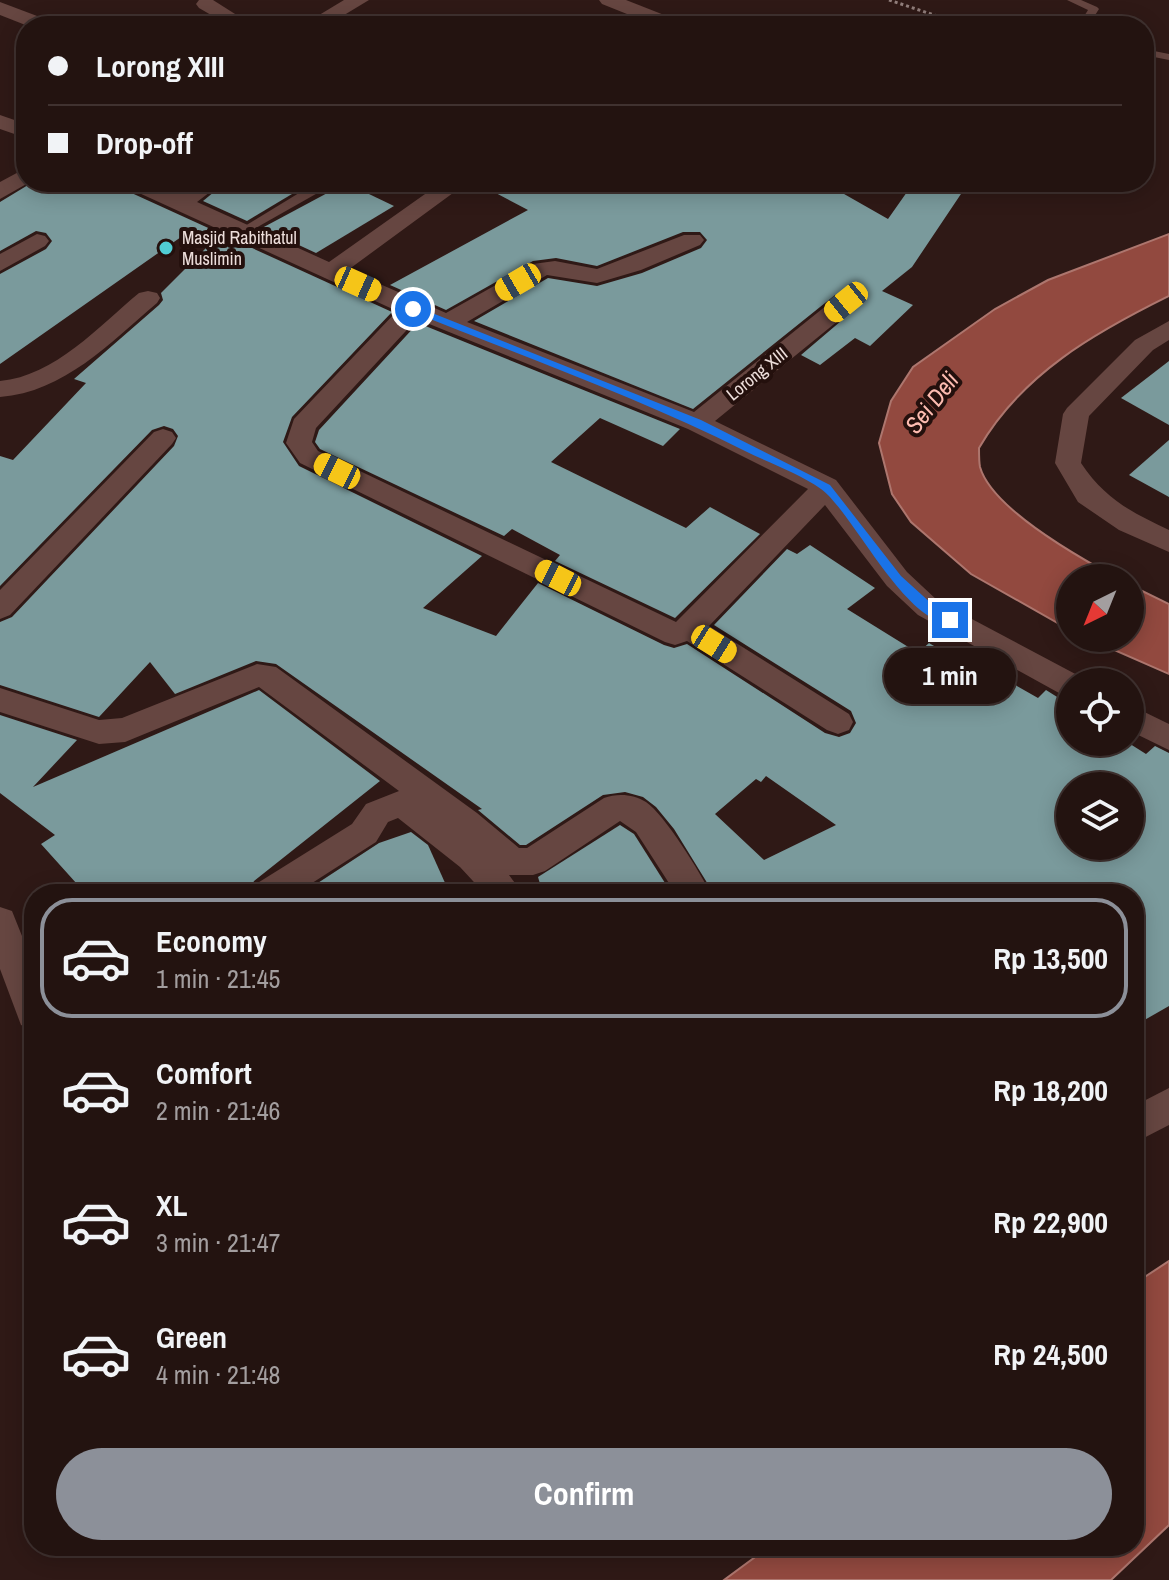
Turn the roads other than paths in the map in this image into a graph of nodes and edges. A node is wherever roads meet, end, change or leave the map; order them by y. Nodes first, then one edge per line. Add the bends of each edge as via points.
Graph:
1 (359, 0) edge
2 (609, 0) edge
3 (1072, 0) edge
4 (206, 4) dead end
5 (0, 8) edge
6 (20, 16) edge
7 (227, 16) edge
8 (329, 16) edge
9 (650, 16) edge
10 (1089, 16) edge
11 (154, 192) edge
12 (197, 192) edge
13 (313, 192) edge
14 (443, 192) edge
15 (179, 204) junction
16 (241, 232) junction
17 (692, 240) dead end
18 (37, 241) dead end
19 (0, 264) edge
20 (330, 272) junction
21 (148, 298) dead end
22 (846, 302) dead end
23 (413, 309) junction
24 (447, 323) junction
25 (1169, 329) edge
26 (0, 389) edge
27 (697, 423) junction
28 (163, 438) dead end
29 (826, 487) junction
30 (1169, 542) edge
31 (0, 608) edge
32 (689, 628) junction
33 (1056, 677) edge
34 (0, 700) edge
35 (838, 722) dead end
36 (1144, 725) edge
37 (1169, 738) edge
38 (284, 884) edge
39 (497, 884) edge
40 (687, 884) edge
41 (0, 921) edge
42 (24, 987) edge
43 (1169, 1105) edge
44 (1144, 1120) edge

1 - 8 street
2 - 9 street
3 - 10 lane via 1094,9
4 - 7 street
5 - 6 street
11 - 15 street
12 - 15 street
13 - 16 lane
14 - 20 street
15 - 16 street
16 - 20 street
17 - 24 street via 599,276 541,269
18 - 19 street
20 - 23 street
21 - 26 street via 51,375 13,390
22 - 27 street, Lorong XIII
23 - 24 street
23 - 32 street via 303,425 299,443 309,457 663,631 675,634
24 - 27 street
25 - 30 street via 1144,345 1076,414 1068,463 1088,495
27 - 29 street
28 - 31 street
29 - 32 street
29 - 33 street via 897,579 928,608
32 - 35 street
34 - 40 street via 99,732 125,730 265,675 466,822 512,862 533,861 584,824 615,807 624,808 647,823
36 - 37 street
38 - 39 street via 364,833 377,813 401,803 472,857
41 - 42 street
43 - 44 street

